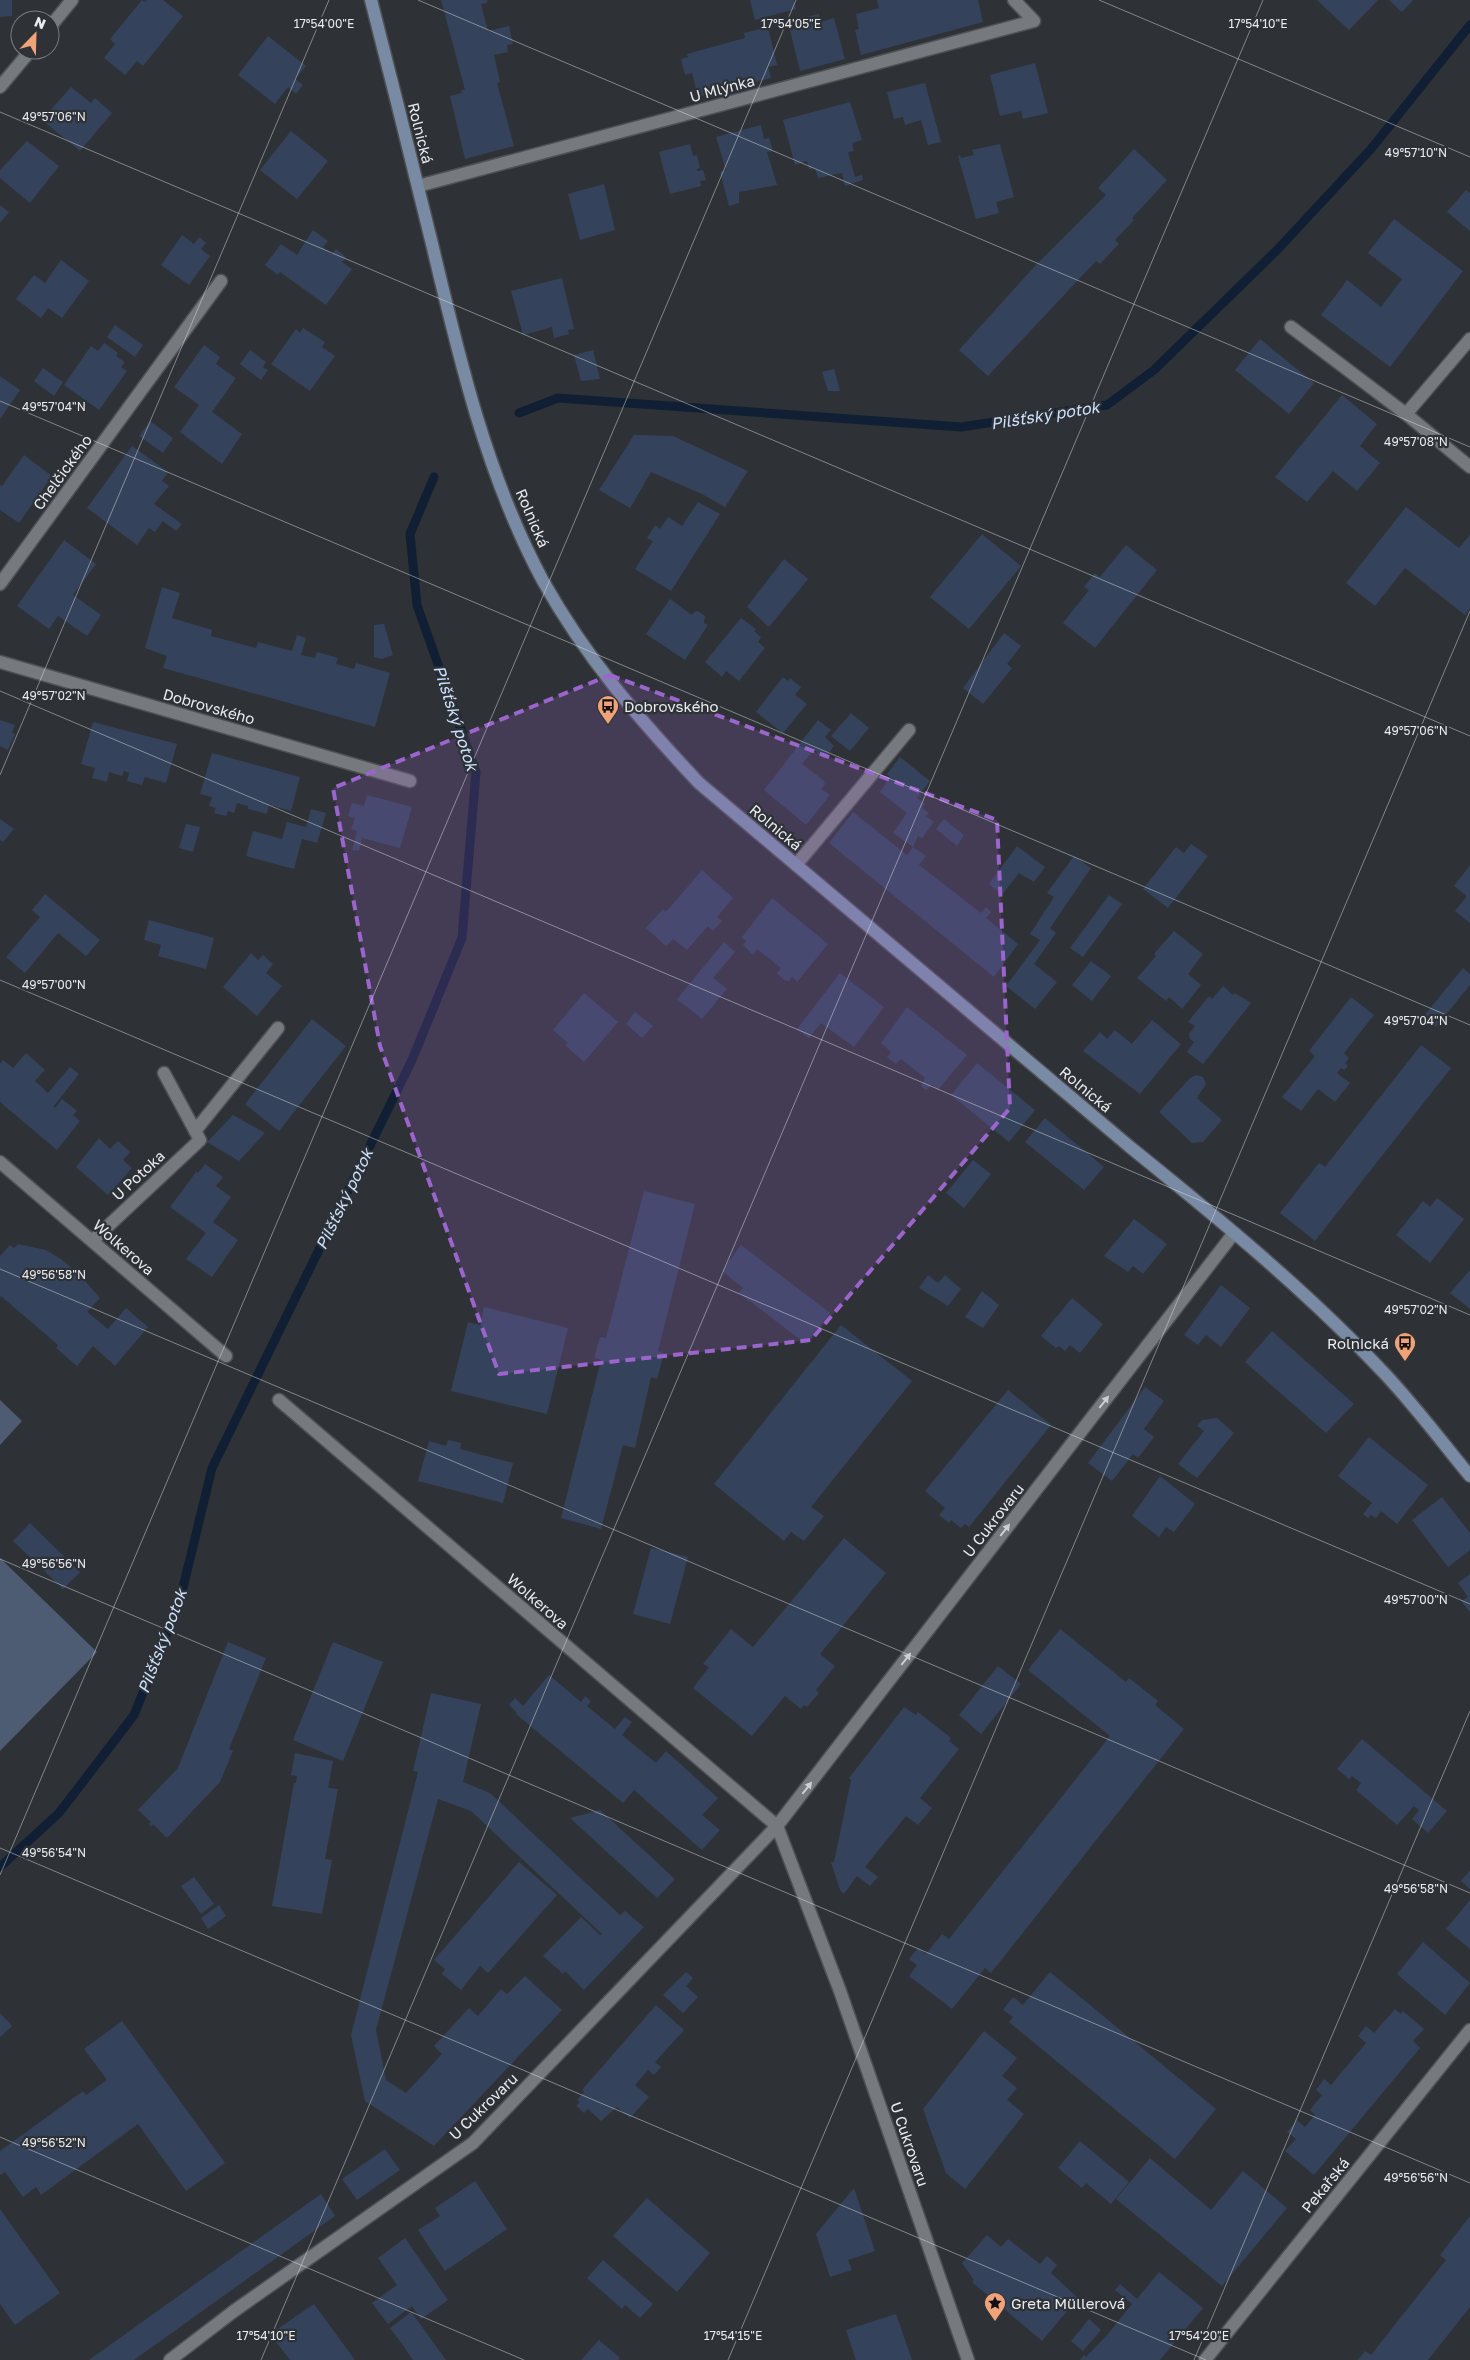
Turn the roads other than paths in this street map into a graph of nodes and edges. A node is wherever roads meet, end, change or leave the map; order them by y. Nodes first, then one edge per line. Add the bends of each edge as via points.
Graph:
1 (72, 0) edge
2 (372, 0) edge
3 (1014, 0) edge
4 (60, 15) edge
5 (23, 60) edge
6 (0, 87) edge
7 (418, 186) junction
8 (222, 281) dead end
9 (1291, 327) dead end
10 (1470, 339) edge
11 (1406, 414) junction
12 (1470, 467) edge
13 (0, 584) edge
14 (0, 662) edge
15 (909, 730) dead end
16 (410, 781) dead end
17 (796, 865) junction
18 (278, 1028) dead end
19 (164, 1073) dead end
20 (196, 1131) junction
21 (0, 1162) edge
22 (1234, 1233) junction
23 (92, 1241) junction
24 (226, 1356) dead end
25 (279, 1400) dead end
26 (1470, 1476) edge
27 (777, 1826) junction
28 (1470, 2030) edge
29 (170, 2360) edge
30 (968, 2360) edge
31 (1205, 2360) edge

1 - 4 street
2 - 7 street, Rolnická
3 - 7 street, U Mlýnka via 1034,21
5 - 6 street
7 - 17 street, Rolnická via 480,428 514,521 542,579 587,652 640,720 699,783
8 - 13 street, Chelčického
9 - 11 street
10 - 11 street
11 - 12 street
14 - 16 street, Dobrovského
15 - 17 street
17 - 22 street, Rolnická
18 - 20 street, U Potoka
19 - 20 street
20 - 23 street, U Potoka via 200,1140
21 - 23 street, Wolkerova
22 - 26 street, Rolnická via 1312,1302 1385,1374
27 -> 22 street, U Cukrovaru
23 - 24 street, Wolkerova
25 - 27 street, Wolkerova
27 - 29 street, U Cukrovaru via 472,2143
27 - 30 street, U Cukrovaru via 840,1991
28 - 31 street, Pekařská

